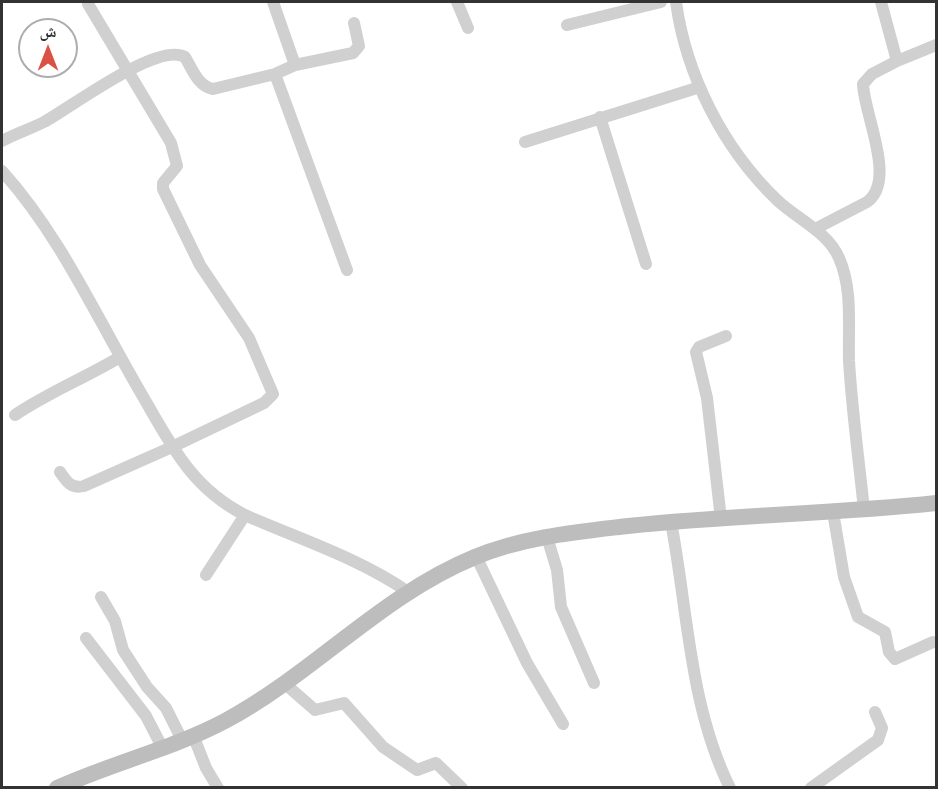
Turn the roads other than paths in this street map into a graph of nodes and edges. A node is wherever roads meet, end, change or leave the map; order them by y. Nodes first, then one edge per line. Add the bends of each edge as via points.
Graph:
1 (273, 2) edge
2 (457, 2) edge
3 (661, 2) edge
4 (676, 2) edge
5 (882, 2) edge
6 (88, 4) dead end
7 (354, 23) dead end
8 (567, 25) dead end
9 (468, 28) dead end
10 (936, 45) edge
11 (897, 61) junction
12 (296, 65) junction
13 (128, 72) junction
14 (275, 74) junction
15 (700, 87) junction
16 (600, 117) junction
17 (2, 141) edge
18 (525, 142) dead end
19 (2, 171) edge
20 (815, 230) junction
21 (646, 264) dead end
22 (347, 270) dead end
23 (726, 336) dead end
24 (120, 357) junction
25 (15, 415) dead end
26 (172, 447) junction
27 (60, 472) dead end
28 (936, 503) edge
29 (864, 510) junction
30 (833, 512) junction
31 (244, 515) junction
32 (721, 519) junction
33 (672, 522) junction
34 (547, 537) junction
35 (476, 556) junction
36 (206, 575) dead end
37 (408, 592) junction
38 (101, 597) dead end
39 (86, 638) dead end
40 (933, 642) dead end
41 (284, 683) junction
42 (594, 683) dead end
43 (875, 712) dead end
44 (563, 724) dead end
45 (187, 738) junction
46 (162, 747) junction
47 (57, 788) edge
48 (218, 788) edge
49 (462, 788) edge
50 (730, 788) edge
51 (811, 788) edge

1 - 12 street
2 - 9 street
3 - 8 street
4 - 15 street via 682,40
5 - 11 street
6 - 13 street
7 - 12 street via 360,46 353,53
10 - 11 street
11 - 20 street via 872,74 864,84 879,175 876,192 867,202
12 - 14 street
13 - 14 street via 179,53 207,88
13 - 17 street via 44,122
13 - 26 street via 158,116 175,153 177,166 162,186 200,265 245,331 273,390 269,400
14 - 22 street
15 - 16 street
15 - 20 street via 744,161 776,199
16 - 18 street
16 - 21 street
19 - 24 street via 46,226
20 - 29 street via 832,245 844,272 848,294 850,364
23 - 32 street via 696,352 707,398
24 - 25 street via 43,396
24 - 26 street
26 - 27 street via 78,487 68,484
26 - 31 street via 202,486
28 - 29 main road
29 - 30 main road
30 - 32 main road
30 - 40 street via 844,577 858,616 885,632 889,652 896,659
31 - 36 street
31 - 37 street via 385,576
32 - 33 main road
33 - 34 main road
33 - 50 street via 696,689
34 - 35 main road
34 - 42 street via 557,570 561,607
35 - 37 main road
35 - 44 street via 527,663
37 - 41 main road
38 - 45 street via 115,621 123,650
39 - 46 street via 146,716
41 - 45 main road via 225,721
41 - 49 street via 315,710 344,703 366,731 402,762 417,770 436,763
43 - 51 street via 882,728 878,740
45 - 46 main road
45 - 48 street
46 - 47 main road

